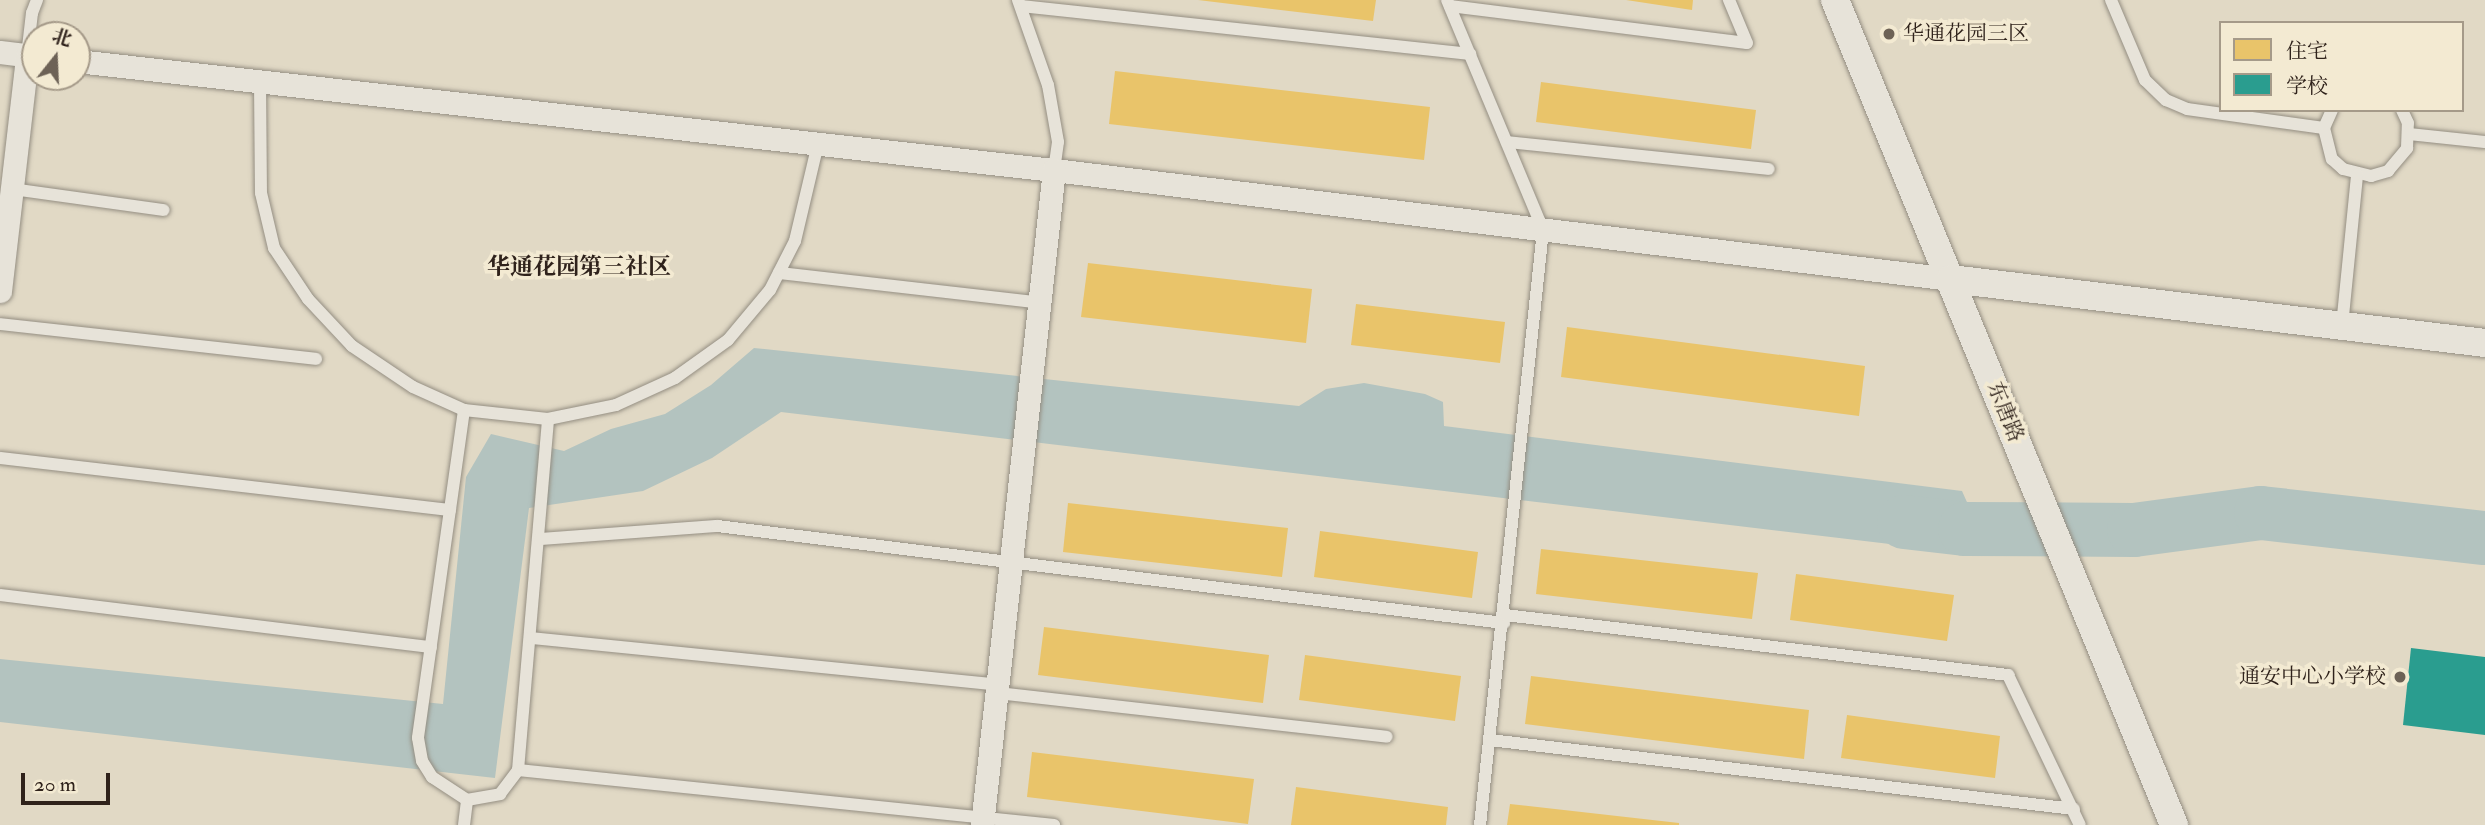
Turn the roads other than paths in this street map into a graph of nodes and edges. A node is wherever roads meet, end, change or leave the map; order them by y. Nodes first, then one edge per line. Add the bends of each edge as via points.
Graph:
1 (37, 0) edge
2 (1729, 0) edge
3 (1835, 0) edge
4 (2111, 0) edge
5 (1020, 3) edge
6 (1448, 3) edge
7 (32, 21) edge
8 (0, 52) edge
9 (1470, 54) junction
10 (21, 55) edge
11 (91, 63) edge
12 (260, 82) junction
13 (25, 91) edge
14 (2331, 112) edge
15 (2403, 112) edge
16 (2324, 128) junction
17 (2409, 134) junction
18 (1507, 142) junction
19 (2485, 142) edge
20 (818, 144) junction
21 (1769, 169) dead end
22 (1054, 170) junction
23 (2357, 175) junction
24 (8, 197) edge
25 (164, 210) dead end
26 (1544, 230) junction
27 (779, 273) junction
28 (1951, 279) junction
29 (0, 291) edge
30 (1041, 303) junction
31 (0, 324) edge
32 (2342, 326) junction
33 (2485, 342) edge
34 (316, 359) dead end
35 (464, 410) junction
36 (548, 419) junction
37 (0, 458) edge
38 (450, 510) junction
39 (540, 539) junction
40 (1013, 562) junction
41 (0, 595) edge
42 (1504, 619) junction
43 (531, 638) junction
44 (431, 647) junction
45 (998, 689) junction
46 (1387, 737) dead end
47 (1490, 740) junction
48 (518, 770) junction
49 (467, 800) junction
50 (2074, 809) junction
51 (983, 821) edge
52 (464, 825) edge
53 (1054, 825) edge
54 (1480, 825) edge
55 (2080, 825) edge
56 (2174, 825) edge

1 - 7 lane
2 - 6 lane via 1747,43
3 - 28 street, 东唐路
4 - 16 lane via 2145,80 2166,100 2187,109
5 - 9 lane
5 - 22 lane via 1048,85 1058,142
6 - 9 lane
8 - 10 street
9 - 18 lane
11 - 12 street
12 - 20 street
12 - 35 lane via 261,193 274,248 308,299 352,346 413,387
13 - 24 street
14 - 16 lane
15 - 17 lane
16 - 23 lane via 2332,159
17 - 19 lane
17 - 23 lane via 2407,148 2388,170
18 - 21 lane
18 - 26 lane
20 - 22 street
20 - 27 lane via 794,242
22 - 26 street
22 - 30 street
23 - 32 lane
24 - 25 lane
24 - 29 street
26 - 28 street
26 - 42 lane
27 - 30 lane
27 - 36 lane via 727,340 675,378 616,405
28 - 32 street
28 - 56 street, 东唐路
30 - 40 street
31 - 34 lane
32 - 33 street
35 - 36 lane
35 - 38 lane
36 - 39 lane
37 - 38 lane
38 - 44 lane
39 - 40 lane via 717,526
39 - 43 lane
40 - 42 lane
40 - 45 street
41 - 44 lane
42 - 47 lane
42 - 50 lane via 2008,675
43 - 45 lane
43 - 48 lane
44 - 49 lane via 418,738 422,761 432,777
45 - 46 lane
45 - 51 street
47 - 50 lane
47 - 54 lane
48 - 49 lane via 500,794
48 - 51 lane
49 - 52 lane
50 - 55 lane
51 - 53 lane

